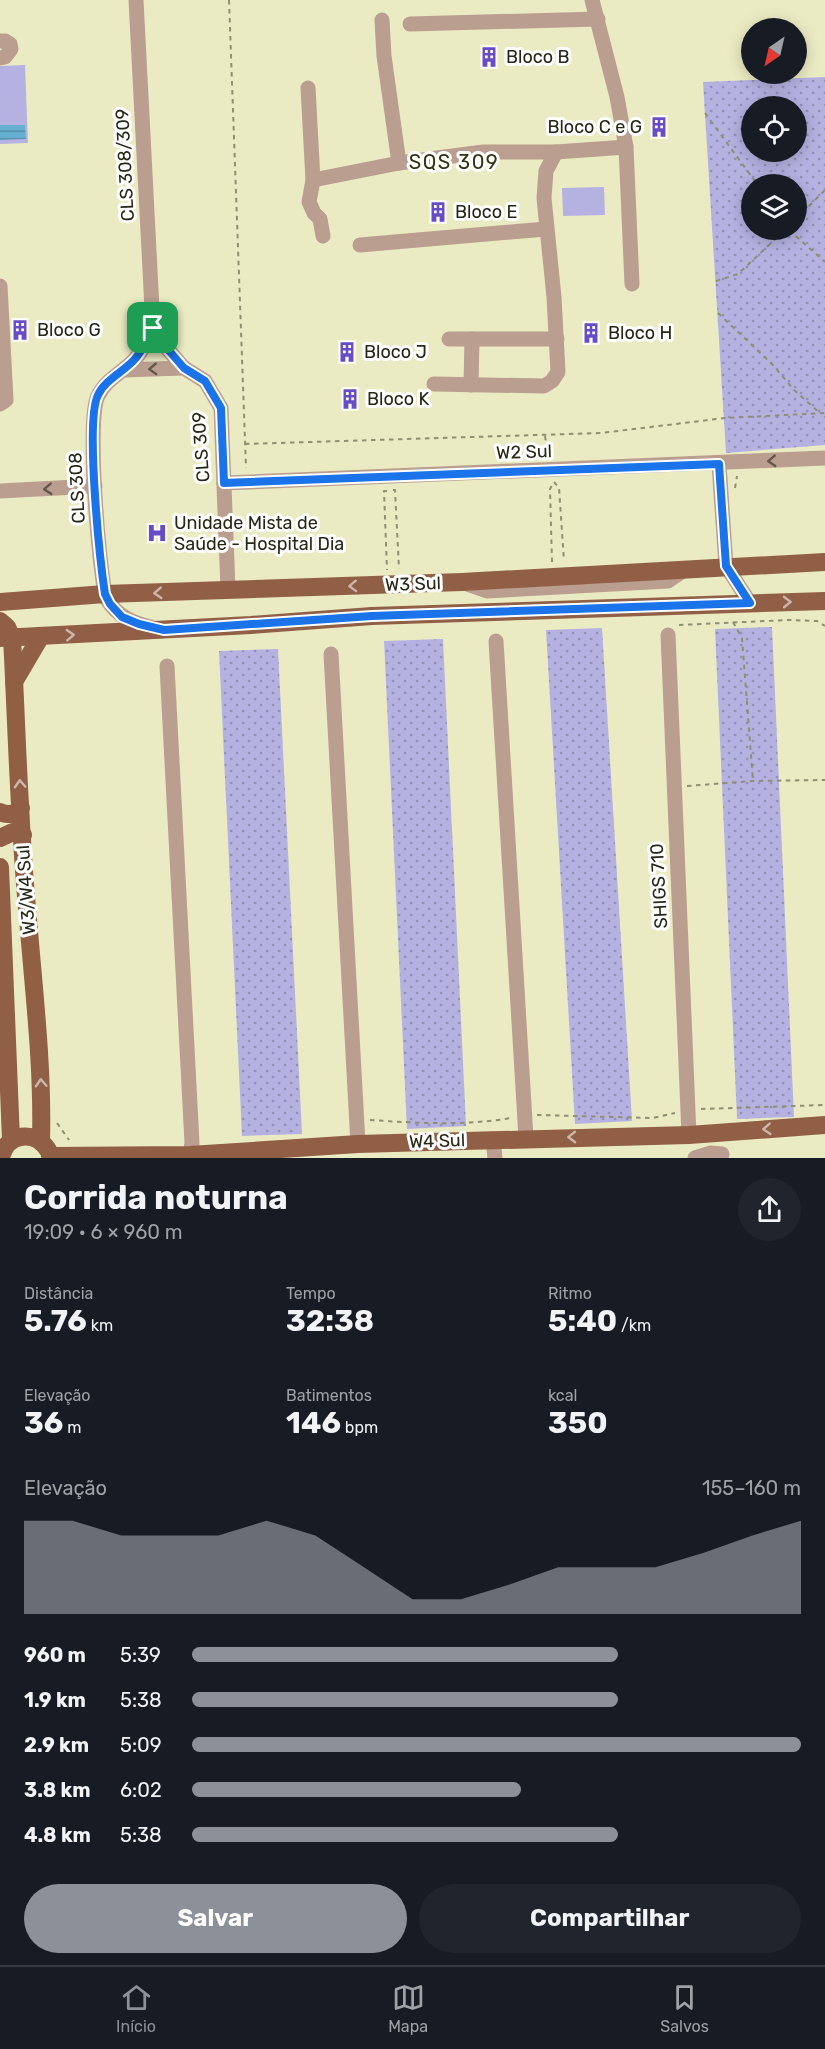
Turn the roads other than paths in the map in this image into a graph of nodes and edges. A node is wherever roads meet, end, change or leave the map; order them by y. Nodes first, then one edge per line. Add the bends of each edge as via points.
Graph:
1 (136, 0) edge
2 (592, 0) edge
3 (598, 19) junction
4 (382, 20) dead end
5 (410, 24) dead end
6 (0, 41) edge
7 (0, 58) edge
8 (308, 88) dead end
9 (626, 147) junction
10 (556, 152) junction
11 (399, 164) junction
12 (313, 180) junction
13 (546, 229) junction
14 (323, 236) dead end
15 (360, 245) dead end
16 (632, 284) dead end
17 (0, 286) edge
18 (153, 328) junction
19 (449, 339) dead end
20 (472, 339) junction
21 (557, 339) junction
22 (184, 368) junction
23 (123, 370) junction
24 (434, 384) dead end
25 (471, 385) junction
26 (0, 404) edge
27 (825, 458) edge
28 (719, 464) junction
29 (224, 483) junction
30 (95, 486) junction
31 (0, 491) edge
32 (825, 562) edge
33 (726, 566) junction
34 (684, 570) junction
35 (462, 582) junction
36 (390, 585) junction
37 (228, 589) junction
38 (105, 594) junction
39 (825, 601) edge
40 (0, 602) edge
41 (750, 603) junction
42 (372, 616) junction
43 (0, 621) edge
44 (164, 630) junction
45 (673, 630) road end
46 (41, 636) junction
47 (6, 638) edge
48 (496, 641) dead end
49 (331, 654) dead end
50 (167, 666) dead end
51 (14, 682) junction
52 (21, 808) junction
53 (0, 812) edge
54 (23, 835) junction
55 (0, 838) edge
56 (0, 867) edge
57 (27, 917) junction
58 (2, 920) junction
59 (38, 1021) junction
60 (6, 1022) junction
61 (825, 1125) edge
62 (721, 1132) junction
63 (689, 1135) junction
64 (526, 1138) junction
65 (494, 1139) junction
66 (11, 1140) junction
67 (358, 1144) junction
68 (47, 1152) edge
69 (190, 1155) junction
70 (722, 1156) edge
71 (1, 1158) edge
72 (495, 1158) edge
73 (695, 1158) edge

1 - 18 street, CLS 308/309
2 - 3 street
3 - 5 street
3 - 9 street
4 - 11 street
6 - 7 street via 11,49
8 - 12 street
9 - 10 street
9 - 16 street
10 - 11 street via 483,152
10 - 13 street via 546,171
11 - 12 street
12 - 14 street via 309,202 320,219
13 - 15 street
13 - 21 street
17 - 26 street via 6,400
18 - 22 street, CLS 309
18 - 23 street, CLS 308 via 136,358
19 - 20 street
20 - 21 street
20 - 25 street
21 - 25 street via 558,372 548,384
22 -> 23 street
22 - 29 street, CLS 309 via 205,381 221,408
23 - 30 street, CLS 308 via 102,390 95,404
24 - 25 street
27 -> 28 street, W2 Sul
28 - 29 street, W2 Sul
28 - 33 street
29 - 37 street, CLS 309
30 -> 31 street
30 - 38 street, CLS 308
32 - 33 main road, W3 Sul
33 - 34 main road, W3 Sul
33 - 41 street
34 - 35 main road, W3 Sul
34 - 35 street via 668,581 498,591
35 - 36 main road, W3 Sul
36 -> 37 main road, W3 Sul
36 - 42 main road via 383,609
37 -> 38 main road, W3 Sul
38 - 40 main road, W3 Sul
38 - 44 street via 122,617
41 -> 39 main road, W3 Sul
41 - 42 main road, W3 Sul
42 - 44 main road, W3 Sul
43 - 47 main road via 8,627
46 -> 44 main road, W3 Sul
45 - 63 street, SHIGS 710 via 674,787
46 - 47 main road, W3 Sul
46 - 51 main road
47 - 51 main road, W3/W4 Sul
48 - 64 street
49 - 67 street
50 - 69 street
52 -> 51 main road, W3/W4 Sul
52 - 53 main road via 15,814
52 - 54 main road, W3/W4 Sul
54 - 55 main road via 13,832
54 - 57 main road, W3/W4 Sul
56 - 58 main road, W3/W4 Sul
57 - 58 main road
57 - 59 main road, W3/W4 Sul
58 - 60 main road, W3/W4 Sul
59 - 60 main road
68 -> 59 main road, W3/W4 Sul
60 - 66 main road, W3/W4 Sul
61 -> 62 main road, W4 Sul
62 - 63 main road, W4 Sul
62 - 70 street
63 -> 64 main road, W4 Sul
64 - 65 main road, W4 Sul
65 - 67 main road, W4 Sul
65 - 72 street
66 - 68 main road, W4 Sul via 32,1136
66 - 71 main road
67 - 69 main road, W4 Sul
68 - 69 main road, W4 Sul
70 - 73 street

